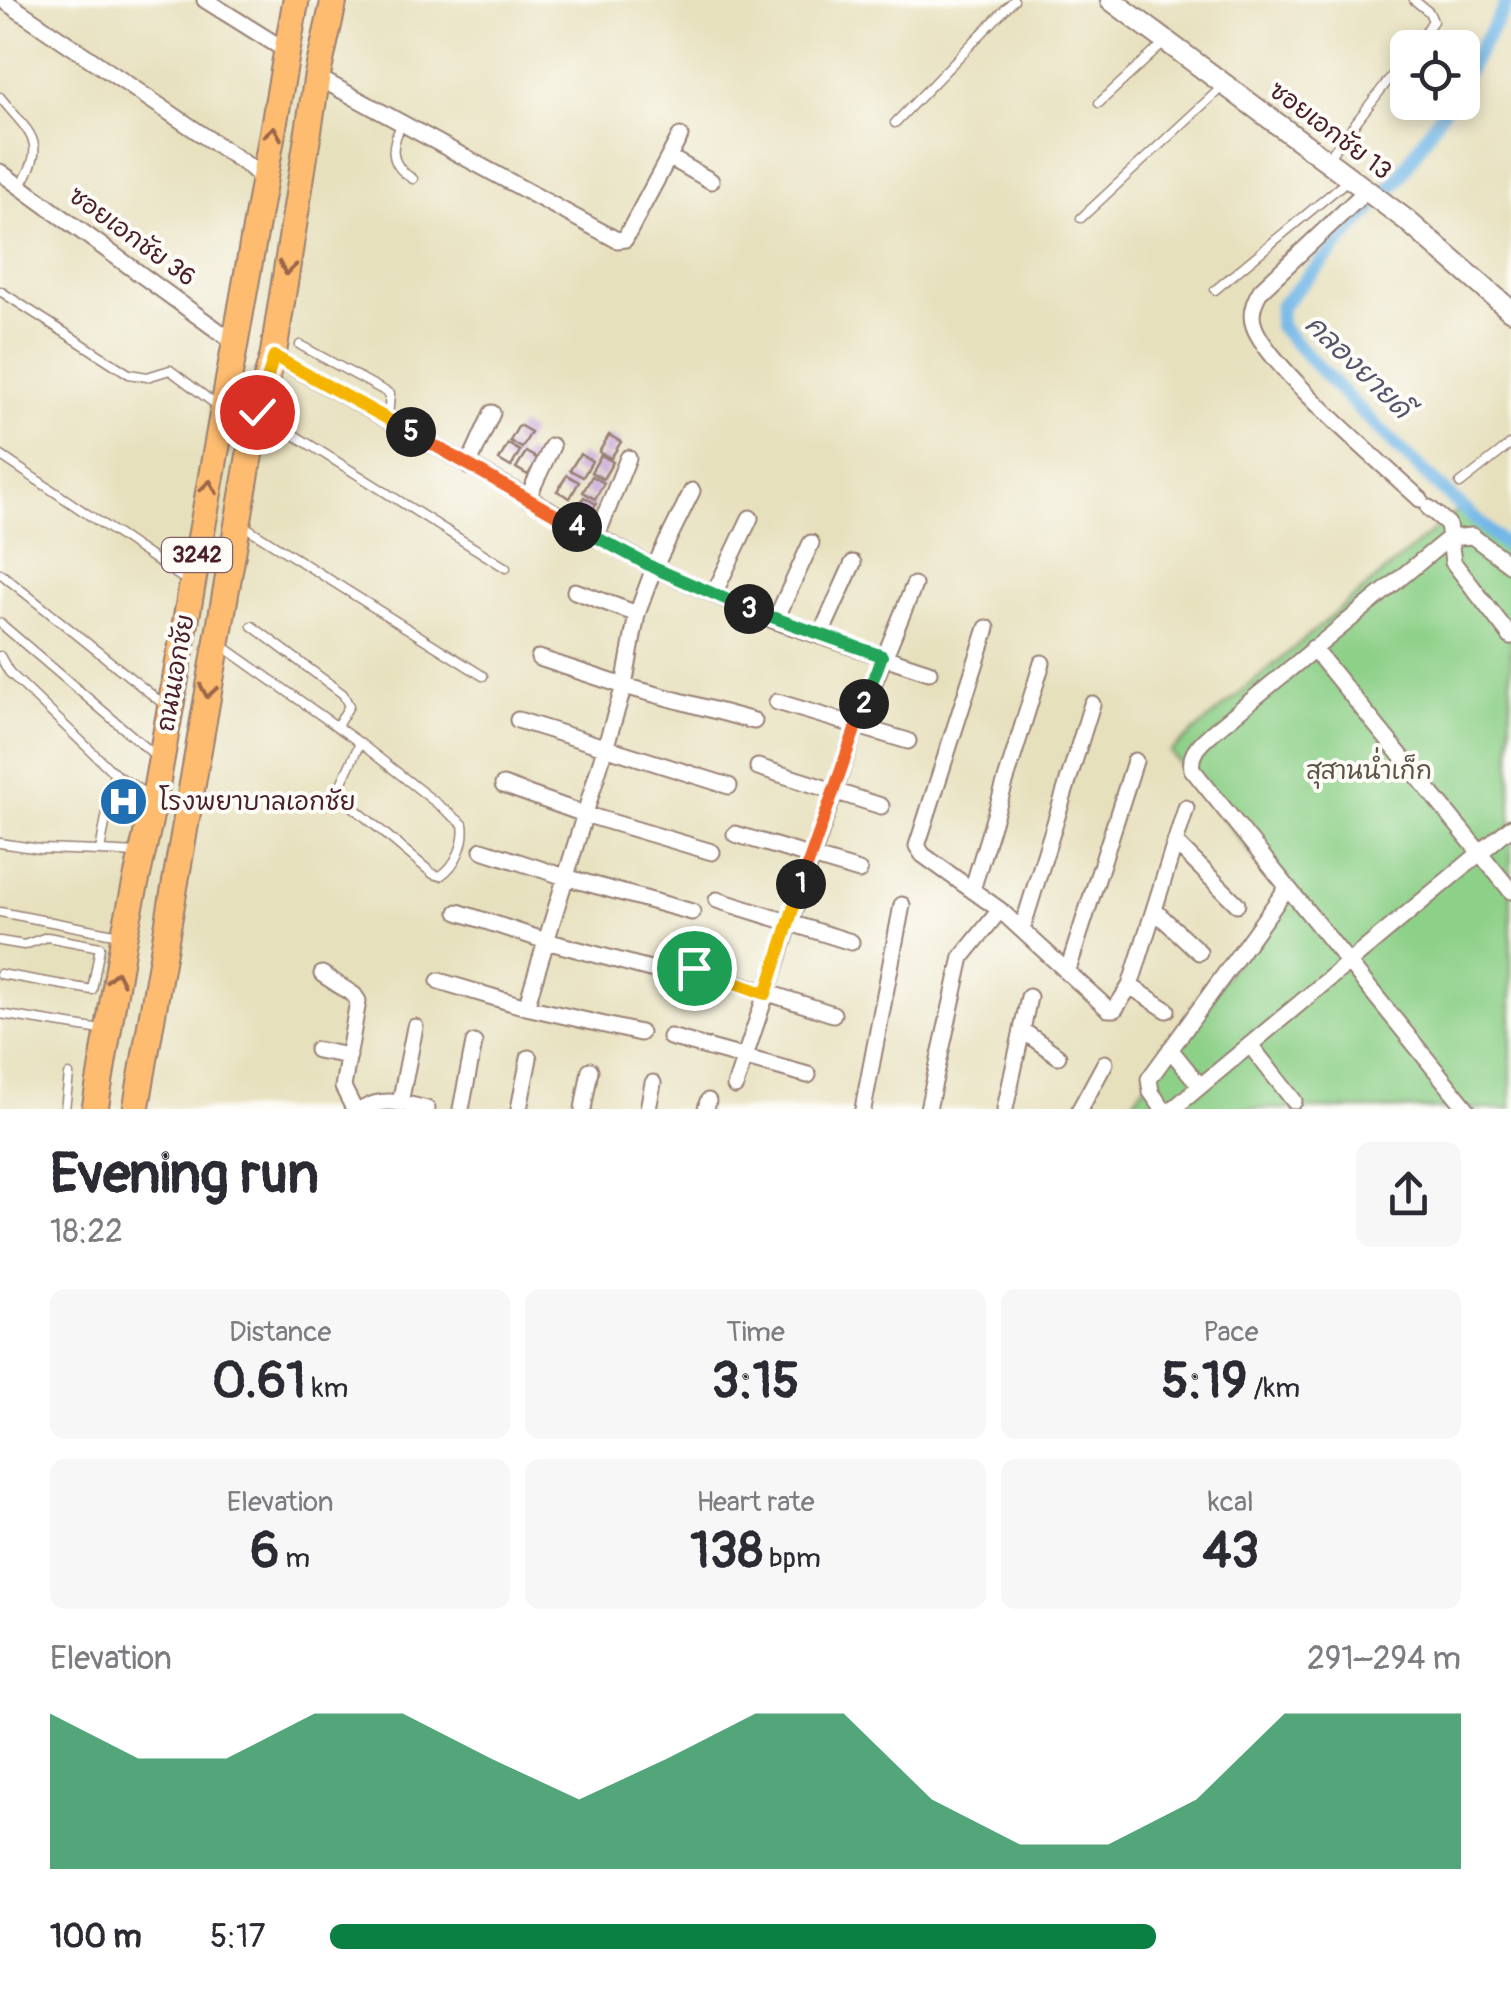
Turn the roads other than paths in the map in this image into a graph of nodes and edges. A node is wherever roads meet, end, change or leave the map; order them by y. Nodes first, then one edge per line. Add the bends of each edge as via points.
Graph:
1 (3, 0) edge
2 (205, 0) edge
3 (296, 0) edge
4 (334, 0) edge
5 (1014, 0) edge
6 (1111, 0) edge
7 (1414, 0) edge
8 (1426, 30) edge
9 (1166, 42) junction
10 (285, 50) junction
11 (318, 77) junction
12 (1390, 78) edge
13 (1225, 84) junction
14 (0, 97) edge
15 (1099, 103) dead end
16 (403, 122) junction
17 (895, 123) dead end
18 (680, 136) dead end
19 (668, 157) junction
20 (1326, 161) junction
21 (0, 172) edge
22 (413, 179) dead end
23 (711, 181) dead end
24 (263, 182) junction
25 (1358, 185) junction
26 (20, 187) junction
27 (1081, 218) dead end
28 (1216, 290) dead end
29 (0, 291) edge
30 (1511, 311) edge
31 (234, 343) junction
32 (300, 345) dead end
33 (274, 356) junction
34 (222, 410) junction
35 (257, 412) junction
36 (492, 413) dead end
37 (388, 418) junction
38 (1511, 444) edge
39 (552, 446) dead end
40 (0, 454) edge
41 (628, 458) dead end
42 (468, 466) junction
43 (1460, 484) dead end
44 (692, 491) dead end
45 (527, 499) junction
46 (750, 518) dead end
47 (238, 522) junction
48 (596, 538) junction
49 (1449, 538) junction
50 (811, 543) dead end
51 (854, 563) dead end
52 (1511, 565) edge
53 (506, 568) dead end
54 (654, 568) junction
55 (0, 573) edge
56 (192, 585) junction
57 (914, 585) dead end
58 (575, 591) dead end
59 (714, 594) junction
60 (637, 614) junction
61 (775, 621) junction
62 (0, 623) edge
63 (252, 626) dead end
64 (987, 628) dead end
65 (820, 636) junction
66 (1511, 637) edge
67 (216, 642) junction
68 (1312, 648) junction
69 (0, 656) edge
70 (882, 656) junction
71 (539, 658) dead end
72 (1042, 663) dead end
73 (9, 672) junction
74 (928, 672) dead end
75 (484, 676) dead end
76 (0, 680) edge
77 (624, 686) junction
78 (777, 702) dead end
79 (1092, 704) dead end
80 (170, 710) junction
81 (518, 720) dead end
82 (754, 722) dead end
83 (856, 724) junction
84 (336, 726) junction
85 (908, 741) dead end
86 (360, 743) junction
87 (604, 749) junction
88 (160, 760) junction
89 (1135, 761) dead end
90 (758, 766) dead end
91 (114, 774) junction
92 (504, 786) dead end
93 (729, 786) dead end
94 (836, 790) junction
95 (154, 800) junction
96 (881, 806) dead end
97 (1186, 808) dead end
98 (584, 814) junction
99 (1511, 827) edge
100 (735, 834) dead end
101 (1175, 842) junction
102 (0, 843) edge
103 (100, 850) junction
104 (482, 850) dead end
105 (712, 852) dead end
106 (1480, 852) junction
107 (142, 854) junction
108 (809, 858) junction
109 (859, 871) dead end
110 (565, 877) junction
111 (1287, 888) junction
112 (972, 890) junction
113 (1511, 891) edge
114 (718, 900) dead end
115 (1237, 904) dead end
116 (902, 905) dead end
117 (1000, 910) junction
118 (1154, 910) junction
119 (0, 912) edge
120 (458, 912) dead end
121 (692, 912) dead end
122 (788, 925) junction
123 (1022, 929) junction
124 (124, 936) junction
125 (0, 941) edge
126 (546, 941) junction
127 (851, 942) dead end
128 (1199, 952) dead end
129 (1348, 964) junction
130 (694, 968) dead end
131 (1067, 973) junction
132 (0, 974) edge
133 (322, 974) dead end
134 (676, 976) dead end
135 (439, 981) dead end
136 (1130, 986) junction
137 (766, 994) junction
138 (1030, 997) dead end
139 (526, 1007) junction
140 (1167, 1010) dead end
141 (0, 1014) edge
142 (833, 1014) dead end
143 (415, 1027) dead end
144 (1022, 1030) junction
145 (106, 1031) junction
146 (640, 1034) dead end
147 (670, 1037) dead end
148 (474, 1043) dead end
149 (1250, 1045) junction
150 (1170, 1049) junction
151 (317, 1050) dead end
152 (350, 1056) junction
153 (1058, 1056) dead end
154 (530, 1058) dead end
155 (746, 1058) junction
156 (1104, 1063) dead end
157 (590, 1070) dead end
158 (69, 1075) dead end
159 (808, 1076) dead end
160 (653, 1083) dead end
161 (735, 1086) dead end
162 (1200, 1086) junction
163 (1294, 1101) dead end
164 (400, 1103) junction
165 (64, 1109) edge
166 (95, 1109) edge
167 (136, 1109) edge
168 (354, 1109) edge
169 (362, 1109) edge
170 (428, 1109) edge
171 (460, 1109) edge
172 (519, 1109) edge
173 (583, 1109) edge
174 (648, 1109) edge
175 (863, 1109) edge
176 (928, 1109) edge
177 (1007, 1109) edge
178 (1080, 1109) edge
179 (1163, 1109) edge
180 (1173, 1109) edge
181 (1467, 1109) edge

1 - 24 street
2 - 10 street
3 - 10 main road, ถนนเอกชัย / 3242
4 - 11 main road, ถนนเอกชัย / 3242
5 - 17 lane
6 - 9 street, ซอยเอกชัย 13
7 - 8 lane via 1433,20
9 - 13 street, ซอยเอกชัย 13
9 - 15 lane
24 -> 10 main road, ถนนเอกชัย / 3242
11 - 16 street
11 -> 33 main road, ถนนเอกชัย / 3242
12 - 20 lane
13 - 20 street, ซอยเอกชัย 13
13 - 27 lane
14 - 26 lane via 34,140 36,162
16 - 19 street via 616,240 625,238
16 - 22 lane via 393,160
18 - 19 street
19 - 23 street
20 - 25 street, ซอยเอกชัย 13
21 - 26 street, ซอยเอกชัย 36
24 - 31 main road, ถนนเอกชัย / 3242
25 - 28 lane
25 - 30 street, ซอยเอกชัย 13
25 - 49 street via 1261,290 1252,323 1290,375 1448,524
26 - 31 street, ซอยเอกชัย 36
29 - 34 lane via 129,374 170,370
31 - 33 main road
31 - 34 main road, ถนนเอกชัย / 3242
32 - 37 lane via 390,394
33 - 35 main road, ถนนเอกชัย / 3242
33 - 37 street
56 -> 34 main road, ถนนเอกชัย / 3242
35 - 47 main road, ถนนเอกชัย / 3242
35 - 53 lane
36 - 42 street
37 - 42 street
38 - 43 lane
39 - 45 street
40 - 56 lane
41 - 48 street
42 - 45 street
44 - 54 street
45 - 48 street
46 - 59 street
47 - 67 main road, ถนนเอกชัย / 3242
47 - 75 lane
48 - 54 street
49 - 52 street via 1472,536
49 - 66 street via 1453,562
49 - 68 street
50 - 61 street
51 - 65 street
54 - 59 street
54 - 60 street
55 - 80 lane
56 - 80 main road, ถนนเอกชัย / 3242
57 - 70 street
58 - 60 street
59 - 61 street
60 - 77 street
61 - 65 street
62 - 88 lane
63 - 84 lane via 343,694 349,706
64 - 112 street via 917,846
65 - 70 street
67 - 84 lane
67 -> 167 main road, ถนนเอกชัย / 3242
68 - 106 street
68 - 111 street via 1213,732 1191,762
69 - 73 lane
70 - 74 street
70 - 83 street
71 - 77 street
72 - 112 street
73 - 76 lane
73 - 91 lane
77 - 82 street
77 - 87 street
78 - 83 street
79 - 123 street
80 - 88 main road, ถนนเอกชัย / 3242
81 - 87 street
83 - 85 street
83 - 94 street
84 - 86 lane
86 - 86 lane via 340,786 346,801 433,874 446,873 464,839 463,824
87 - 93 street
87 - 98 street
88 - 95 main road, ถนนเอกชัย / 3242
89 - 131 street
90 - 94 street
91 - 95 lane
91 - 103 lane
92 - 98 street
94 - 96 street
94 - 108 street
95 - 107 main road, ถนนเอกชัย / 3242
97 - 101 street
98 - 105 street
98 - 110 street
99 - 106 street
100 - 108 street
101 - 115 street
101 - 118 street
102 - 103 lane
103 - 107 lane
104 - 110 street
106 - 113 street
106 - 129 street
107 - 124 main road, ถนนเอกชัย / 3242
108 - 109 street
108 - 122 street
110 - 121 street
110 - 126 street
111 - 129 street
111 - 150 street
112 - 117 street
114 - 122 street
116 - 175 street
117 - 123 street
117 - 176 street via 962,957
118 - 128 street
118 - 136 street
119 - 124 lane
120 - 126 street
122 - 127 street
122 - 137 street
123 - 131 street
145 -> 124 main road, ถนนเอกชัย / 3242
125 - 132 lane via 24,945 48,937 100,946 92,990
126 - 134 street
126 - 139 street
129 - 149 street
129 - 181 street
130 - 137 street
131 - 136 street via 1108,1009 1120,1004
133 - 152 street via 358,1001
135 - 139 street
136 - 140 street
137 - 142 street
137 - 155 street
138 - 144 street
139 - 146 street
141 - 145 lane
143 - 164 street
144 - 153 street
144 - 177 street
145 - 166 main road, ถนนเอกชัย / 3242
147 - 155 street
148 - 171 street
149 - 162 street
149 - 163 street
150 - 162 street
150 - 179 street via 1148,1085
151 - 152 street
152 - 168 street via 343,1087
154 - 172 street
155 - 159 street
155 - 161 street
156 - 178 street
157 - 173 street
158 - 165 lane
160 - 174 street
162 - 180 street
164 - 169 street via 374,1102
164 - 170 street

